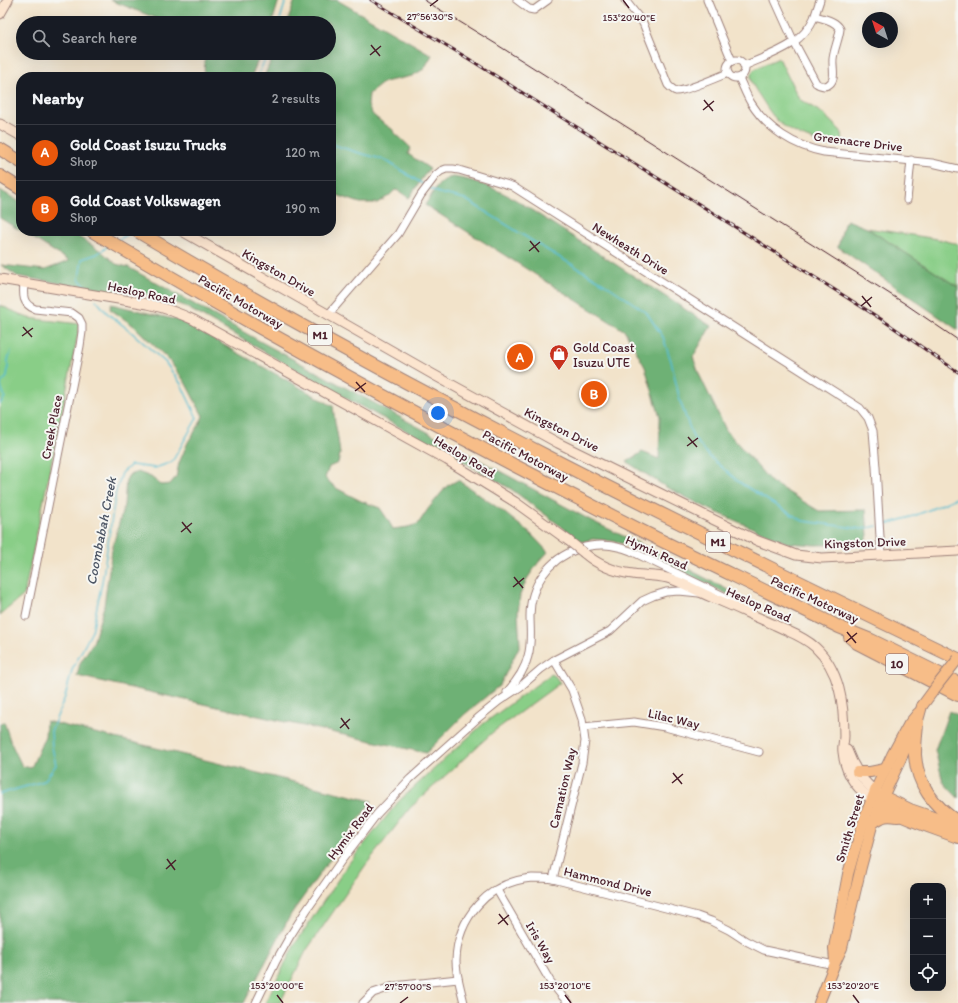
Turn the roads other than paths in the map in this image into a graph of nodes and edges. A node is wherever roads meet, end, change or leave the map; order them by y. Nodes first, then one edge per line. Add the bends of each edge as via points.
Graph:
1 (8, 0) edge
2 (517, 0) edge
3 (548, 0) edge
4 (625, 0) edge
5 (707, 0) edge
6 (775, 0) edge
7 (781, 0) edge
8 (820, 0) edge
9 (779, 8) junction
10 (0, 14) edge
11 (815, 16) junction
12 (794, 42) junction
13 (732, 61) junction
14 (744, 66) junction
15 (728, 73) junction
16 (739, 78) junction
17 (0, 124) edge
18 (16, 133) edge
19 (0, 149) edge
20 (16, 159) edge
21 (911, 160) junction
22 (958, 169) edge
23 (0, 176) edge
24 (16, 186) edge
25 (907, 200) dead end
26 (100, 236) edge
27 (146, 236) edge
28 (191, 236) edge
29 (0, 279) edge
30 (24, 283) junction
31 (328, 315) junction
32 (958, 551) edge
33 (881, 555) junction
34 (703, 594) junction
35 (26, 616) dead end
36 (757, 617) junction
37 (839, 627) junction
38 (958, 659) edge
39 (554, 660) junction
40 (958, 683) edge
41 (958, 696) edge
42 (499, 701) junction
43 (920, 714) junction
44 (583, 727) junction
45 (844, 736) junction
46 (759, 752) dead end
47 (885, 769) junction
48 (857, 772) junction
49 (877, 798) junction
50 (907, 818) junction
51 (873, 822) junction
52 (958, 822) edge
53 (958, 827) edge
54 (958, 837) edge
55 (553, 879) junction
56 (497, 890) junction
57 (834, 964) junction
58 (458, 980) junction
59 (256, 1003) edge
60 (363, 1003) edge
61 (464, 1003) edge
62 (569, 1003) edge
63 (819, 1003) edge

1 - 10 street
2 - 3 street via 534,10
4 - 15 street via 643,23 668,85 672,89 687,90
5 - 13 street
6 - 9 street
7 - 9 street
8 - 11 street
9 - 12 street
11 - 12 street
11 - 12 street via 834,22 840,29 833,60 832,83 825,86 816,83
12 - 14 street
13 - 14 street via 740,62
13 - 15 street via 728,65
14 - 16 street via 743,74
15 - 16 street via 734,78
16 - 21 street, Greenacre Drive via 748,98 760,115 777,132 798,144 824,152
17 - 18 street
19 - 20 highway
21 - 22 street, Greenacre Drive
21 - 25 street
23 - 24 highway
26 - 37 highway, Pacific Motorway / M1 via 274,337 521,469 641,531
27 - 38 highway, Pacific Motorway / M1 via 418,389 531,449
28 - 31 street, Kingston Drive
29 - 30 street, Heslop Road
30 - 34 street, Heslop Road, bridge via 160,307 187,316 474,476 515,502 599,564 633,574 667,578
30 - 35 street, Creek Place via 24,299 30,307 72,313 82,324 80,346
31 - 33 street, Kingston Drive via 558,443 758,540 796,555 822,558
31 - 33 street, Newheath Drive via 398,234 421,195 441,171 459,170 512,186 860,408 868,418 873,431
32 - 33 street, Kingston Drive
34 - 36 street, Heslop Road
34 - 39 street, Hymix Road via 679,591 653,596 642,601 610,631
36 - 42 street, Hymix Road via 746,607 620,547 601,544 578,549 556,560 537,585 531,609 528,657 516,682
36 - 45 street, Heslop Road via 807,640 826,659 840,689
37 - 40 highway, Pacific Motorway / M1
37 - 41 highway, 10 via 857,643
38 - 43 main road, Smith Street, bridge via 938,683
39 - 42 street, Hymix Road
39 - 44 street, Carnation Way via 572,690
42 - 59 street, Hymix Road via 410,779 377,814 341,861 290,936
43 - 47 main road, Smith Street via 908,724
43 - 49 main road, Smith Street
43 - 52 highway via 915,755 921,780 934,803
44 - 46 street, Lilac Way via 634,722 665,727
44 - 55 street, Carnation Way via 585,741 582,763
45 - 48 street, Heslop Road via 849,756
45 - 49 street, Heslop Road via 843,750 849,772 864,794
47 - 48 main road
47 - 49 main road, Smith Street
48 - 49 street, Heslop Road
49 - 50 highway via 891,811
49 - 51 main road, Smith Street
49 - 53 highway
49 - 57 main road, Smith Street via 858,838 848,874 834,948
50 - 51 highway via 886,815
50 - 54 highway
51 - 57 main road, Smith Street via 842,948
55 - 56 street, Hammond Drive via 531,878 516,881
55 - 57 street, Hammond Drive via 697,916 764,950
56 - 58 street, Hammond Drive via 476,907 462,929 457,947
56 - 62 street, Iris Way via 550,981
57 - 63 main road, Smith Street
58 - 60 street via 394,986 373,993
58 - 61 street, Hammond Drive

